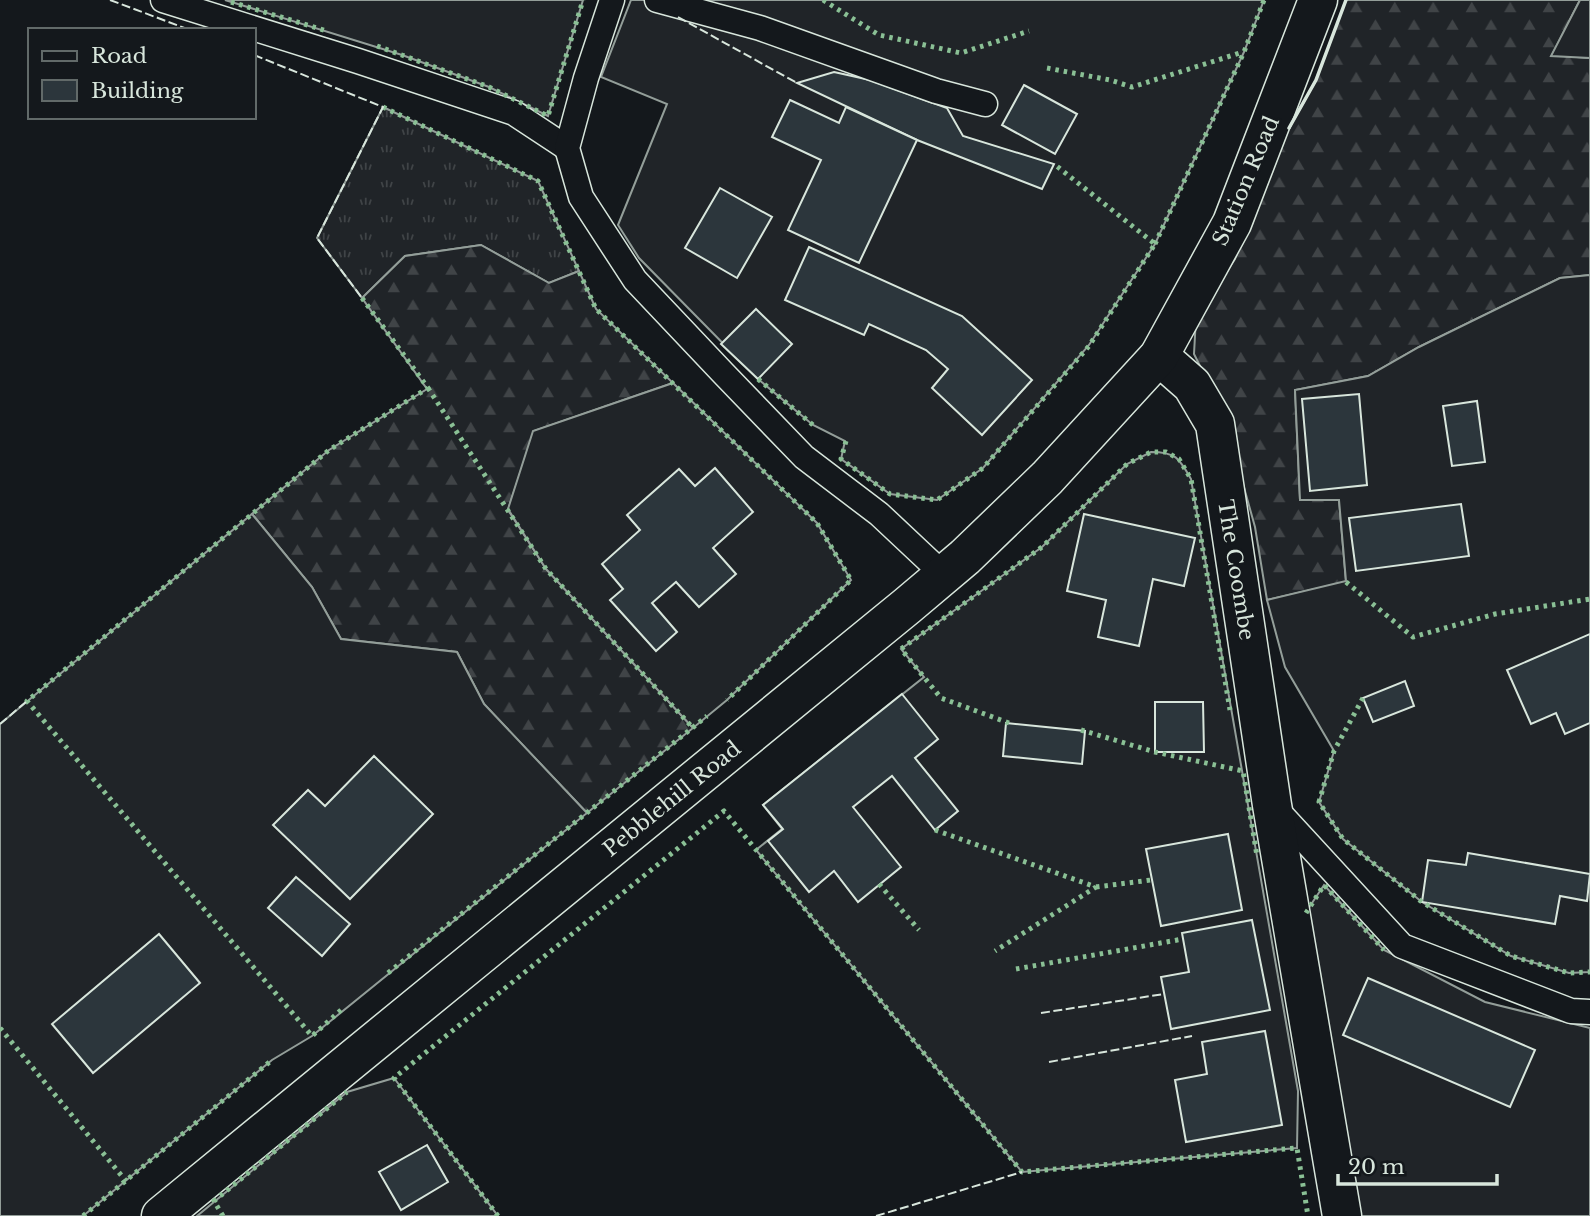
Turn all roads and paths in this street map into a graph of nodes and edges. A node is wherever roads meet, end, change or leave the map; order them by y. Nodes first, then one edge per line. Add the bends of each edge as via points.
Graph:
1 (163, 0) edge
2 (612, 0) edge
3 (657, 0) edge
4 (1318, 0) edge
5 (253, 28) edge
6 (256, 29) edge
7 (985, 104) dead end
8 (567, 148) junction
9 (1159, 356) junction
10 (944, 575) junction
11 (1272, 805) junction
12 (1590, 1012) edge
13 (161, 1216) edge
14 (1342, 1216) edge

1 - 5 lane
2 - 8 lane
3 - 7 lane via 760,28
4 - 9 main road, Station Road via 1231,223
6 - 8 lane via 514,113
8 - 10 lane via 581,197 635,280 804,457 878,514
9 - 10 main road, Pebblehill Road via 1047,478
9 - 11 main road, The Coombe via 1192,385 1215,424
10 - 13 main road, Pebblehill Road
11 - 12 lane via 1402,946 1571,1012
11 - 14 main road, The Coombe

